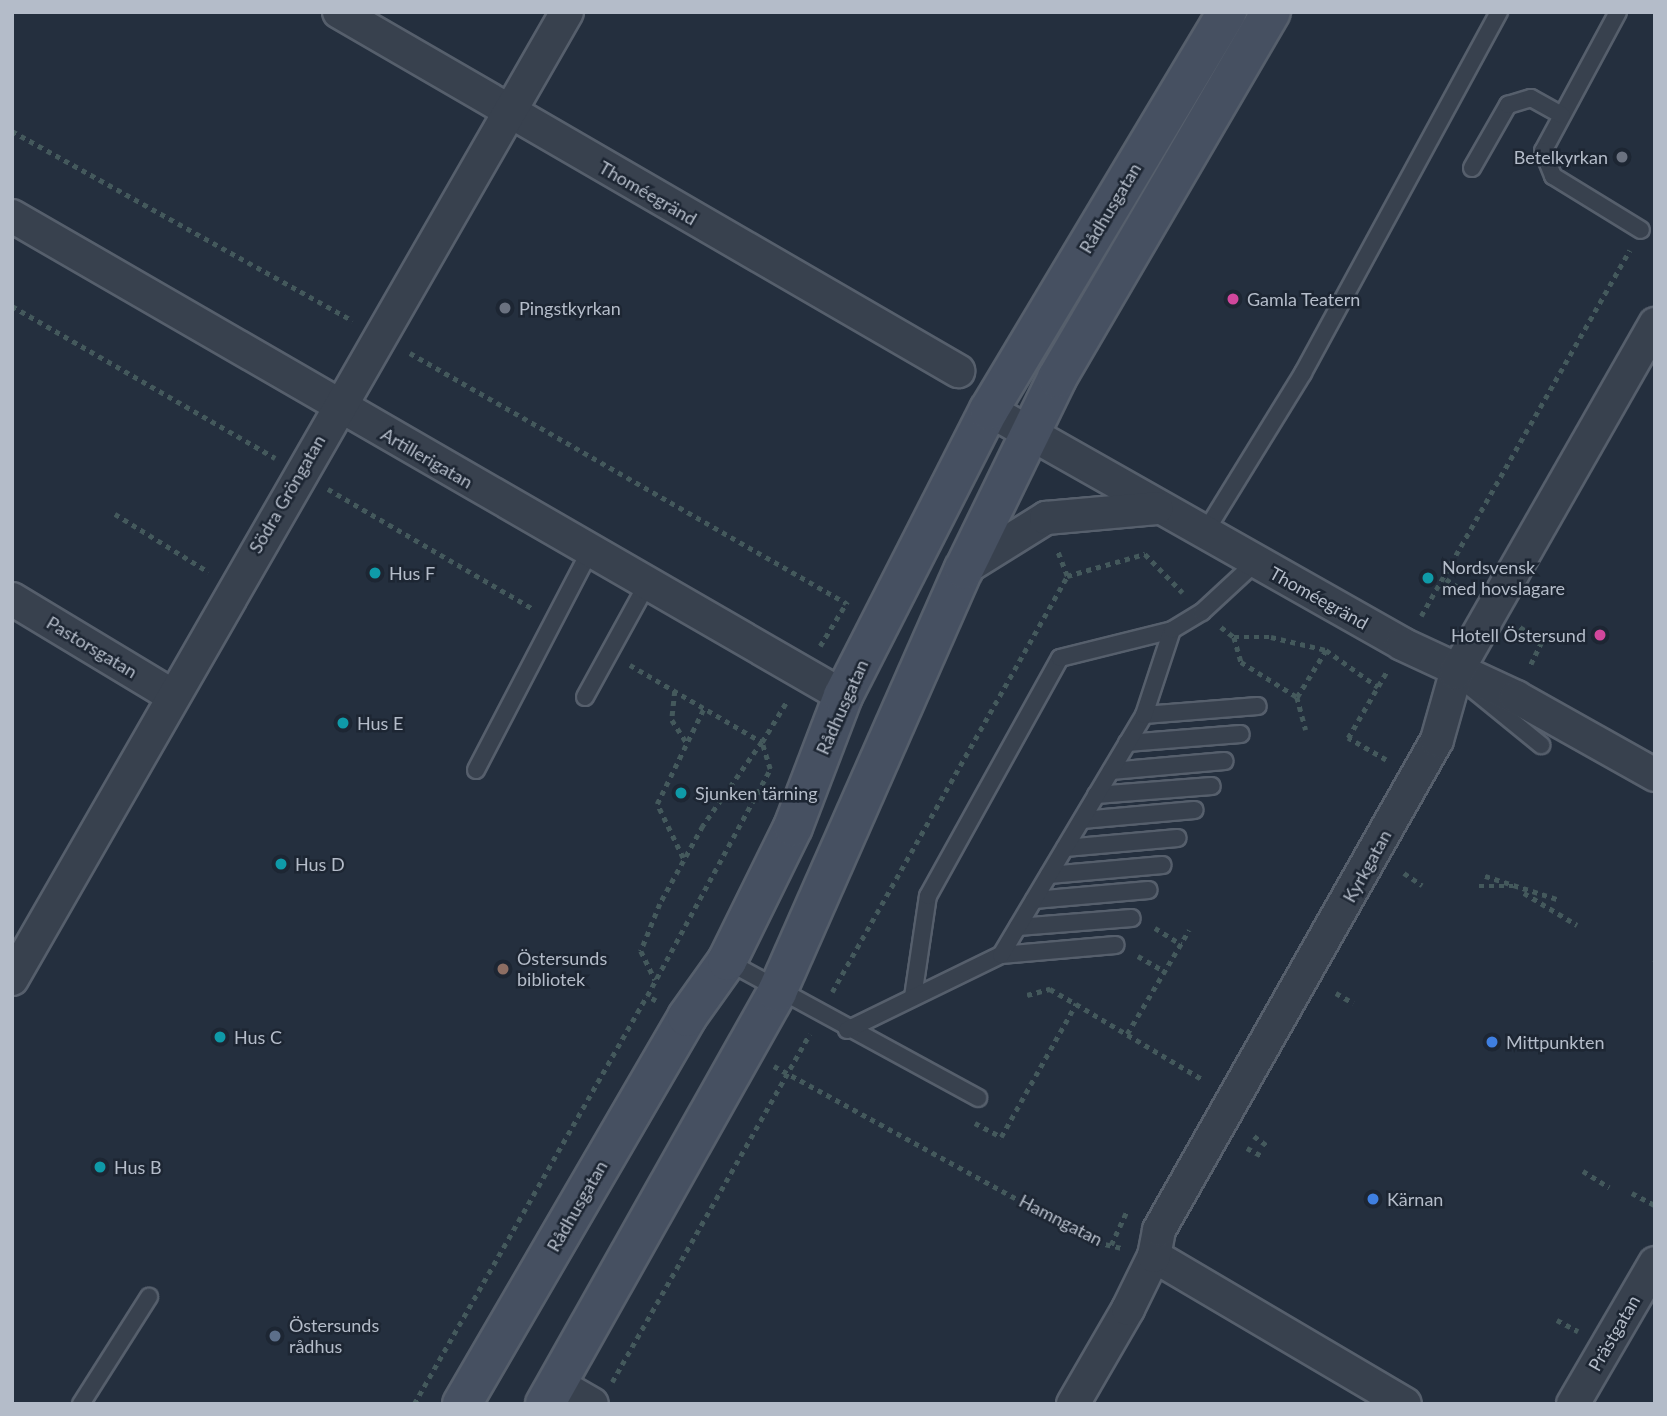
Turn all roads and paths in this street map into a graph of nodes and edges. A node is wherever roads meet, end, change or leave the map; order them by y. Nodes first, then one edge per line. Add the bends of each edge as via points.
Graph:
1 (339, 12) edge
2 (568, 12) edge
3 (1227, 12) edge
4 (1271, 12) edge
5 (1499, 12) edge
6 (1618, 12) edge
7 (510, 113) junction
8 (1562, 116) junction
9 (12, 131) edge
10 (1472, 168) dead end
11 (12, 216) edge
12 (1641, 230) joint
13 (12, 306) edge
14 (1655, 324) edge
15 (382, 337) junction
16 (958, 371) dead end
17 (337, 407) junction
18 (989, 410) junction
19 (1033, 434) junction
20 (299, 472) junction
21 (1157, 508) junction
22 (115, 514) dead end
23 (1046, 518) junction
24 (1204, 534) junction
25 (590, 551) junction
26 (1255, 563) junction
27 (964, 569) junction
28 (647, 584) junction
29 (234, 587) junction
30 (12, 599) edge
31 (846, 603) dead end
32 (554, 621) junction
33 (1172, 630) junction
34 (1234, 636) dead end
35 (1402, 645) junction
36 (609, 653) junction
37 (1456, 673) junction
38 (1378, 687) junction
39 (675, 691) junction
40 (172, 695) junction
41 (844, 696) junction
42 (585, 697) dead end
43 (1297, 698) dead end
44 (1258, 706) dead end
45 (704, 708) junction
46 (1144, 715) junction
47 (1306, 730) dead end
48 (1241, 734) dead end
49 (687, 743) junction
50 (1127, 743) junction
51 (1541, 745) dead end
52 (1386, 760) dead end
53 (1225, 761) dead end
54 (476, 770) dead end
55 (1111, 771) junction
56 (1655, 775) edge
57 (1212, 786) dead end
58 (1096, 795) junction
59 (1195, 810) dead end
60 (1082, 820) junction
61 (1178, 838) dead end
62 (1065, 848) junction
63 (683, 859) junction
64 (1163, 865) dead end
65 (1404, 873) dead end
66 (1049, 875) junction
67 (1485, 876) dead end
68 (1422, 885) dead end
69 (1479, 886) dead end
70 (1149, 890) dead end
71 (1524, 890) junction
72 (1034, 900) junction
73 (1560, 900) dead end
74 (1132, 918) dead end
75 (1578, 924) dead end
76 (1018, 928) junction
77 (1154, 928) dead end
78 (1189, 930) dead end
79 (1181, 944) junction
80 (1116, 945) dead end
81 (1001, 955) junction
82 (1138, 955) dead end
83 (727, 961) junction
84 (1164, 971) junction
85 (12, 979) edge
86 (655, 980) dead end
87 (777, 992) junction
88 (1336, 993) dead end
89 (1027, 995) dead end
90 (647, 996) dead end
91 (913, 998) junction
92 (1353, 1003) dead end
93 (1076, 1004) junction
94 (820, 1015) junction
95 (847, 1030) junction
96 (1127, 1034) junction
97 (790, 1074) junction
98 (1202, 1079) dead end
99 (976, 1096) joint
100 (1254, 1136) dead end
101 (1268, 1146) dead end
102 (1247, 1148) dead end
103 (1262, 1156) dead end
104 (1583, 1172) dead end
105 (1608, 1188) dead end
106 (1632, 1193) dead end
107 (1655, 1205) edge
108 (1127, 1210) dead end
109 (1111, 1245) junction
110 (1154, 1256) junction
111 (1655, 1263) edge
112 (149, 1297) dead end
113 (551, 1394) edge
114 (601, 1394) edge
115 (81, 1404) edge
116 (414, 1404) edge
117 (462, 1404) edge
118 (1073, 1404) edge
119 (1405, 1404) edge
120 (1573, 1404) edge

1 - 7 street, Thoméegränd
2 - 7 street, Södra Gröngatan
3 - 18 main road, Rådhusgatan
4 - 19 main road via 1056,378
5 - 24 lane via 1303,373
6 - 8 lane
7 - 15 street, Södra Gröngatan
7 - 16 street, Thoméegränd
8 - 10 lane via 1531,98 1508,105
8 - 12 lane via 1543,151 1553,176
9 - 15 path
11 - 17 street, Artillerigatan
12 - 35 path via 1446,579
13 - 20 path
14 - 37 street, Kyrkgatan
15 - 17 street, Södra Gröngatan
15 - 31 path
17 - 20 street, Södra Gröngatan
17 - 25 street, Artillerigatan
18 - 19 street, Thoméegränd
18 - 41 main road, Rådhusgatan
19 - 21 street, Thoméegränd
19 - 27 main road
20 - 29 street, Södra Gröngatan
20 - 32 path
21 - 23 street
21 - 24 street, Thoméegränd
22 - 29 path
23 - 27 street
23 - 94 path via 1067,576 892,878
24 - 26 street, Thoméegränd
25 - 28 street, Artillerigatan
25 - 32 lane
26 - 33 lane via 1202,612
26 - 35 street, Thoméegränd
27 - 87 main road
28 - 36 lane
28 - 41 street, Artillerigatan
29 - 40 street, Södra Gröngatan
30 - 40 street, Pastorsgatan
32 - 54 lane
33 - 46 lane
33 - 91 lane via 1060,658 928,896
34 - 38 path via 1271,637 1326,650
35 - 37 street, Thoméegränd
35 - 38 path
36 - 39 path
36 - 42 lane
37 - 51 lane
37 - 56 street, Thoméegränd via 1516,697
37 - 110 street, Kyrkgatan via 1437,740 1159,1230
38 - 52 path via 1348,738
39 - 45 path
39 - 49 path via 672,720
40 - 85 street, Södra Gröngatan
41 - 83 main road, Rådhusgatan via 793,827
43 - 47 path
44 - 46 lane
45 - 49 path
45 - 63 path via 762,742
46 - 50 lane
48 - 50 lane
49 - 63 path via 657,804 676,835
50 - 55 lane
53 - 55 lane
55 - 58 lane
57 - 58 lane
58 - 60 lane
59 - 60 lane
60 - 62 lane
61 - 62 lane
62 - 66 lane
63 - 86 path via 641,951
64 - 66 lane
65 - 68 path
66 - 72 lane
67 - 71 path
69 - 71 path
70 - 72 lane
71 - 73 path
71 - 75 path
72 - 76 lane
74 - 76 lane
76 - 81 lane
77 - 79 path
78 - 79 path
79 - 84 path
80 - 81 lane
81 - 91 lane
82 - 84 path
83 - 87 lane
83 - 117 main road, Rådhusgatan via 687,1017
84 - 96 path
87 - 94 lane
87 - 113 main road
88 - 92 path
89 - 93 path via 1050,989
90 - 116 path
91 - 95 lane
93 - 96 path
93 - 99 path via 1001,1137 963,1116
94 - 95 lane
94 - 97 path
95 - 99 lane
96 - 98 path
97 - 109 path, Hamngatan via 1096,1242
97 - 114 path
100 - 101 path
102 - 103 path
104 - 105 path
106 - 107 path
108 - 109 path
109 - 110 path, Hamngatan
110 - 118 street, Kyrkgatan
110 - 119 street
111 - 120 street, Prästgatan
112 - 115 lane
113 - 114 street

